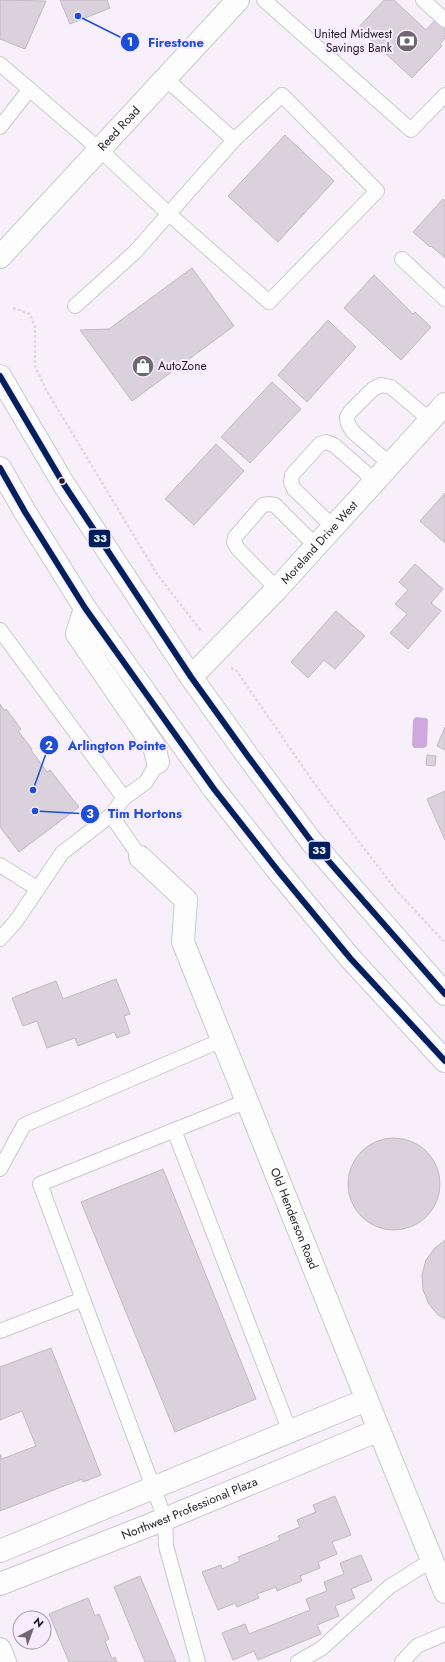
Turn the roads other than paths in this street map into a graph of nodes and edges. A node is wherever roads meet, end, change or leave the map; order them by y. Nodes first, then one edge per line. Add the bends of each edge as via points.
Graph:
1 (238, 0) edge
2 (264, 0) edge
3 (423, 0) edge
4 (445, 20) edge
5 (0, 64) edge
6 (166, 79) junction
7 (30, 89) junction
8 (445, 95) edge
9 (0, 127) edge
10 (234, 140) junction
11 (100, 150) junction
12 (169, 214) junction
13 (0, 257) edge
14 (402, 259) dead end
15 (445, 299) edge
16 (75, 306) dead end
17 (0, 376) edge
18 (445, 404) edge
19 (430, 420) junction
20 (390, 464) junction
21 (0, 468) edge
22 (375, 481) junction
23 (333, 526) junction
24 (316, 546) junction
25 (277, 589) junction
26 (85, 608) junction
27 (0, 630) edge
28 (191, 677) junction
29 (158, 762) joint
30 (124, 798) junction
31 (111, 815) junction
32 (140, 857) joint
33 (0, 864) edge
34 (38, 889) junction
35 (0, 939) edge
36 (445, 994) edge
37 (222, 1040) junction
38 (445, 1061) edge
39 (247, 1101) junction
40 (174, 1130) junction
41 (0, 1169) edge
42 (83, 1299) junction
43 (0, 1331) edge
44 (366, 1400) junction
45 (379, 1430) junction
46 (290, 1432) junction
47 (152, 1488) junction
48 (165, 1519) junction
49 (0, 1550) edge
50 (432, 1560) junction
51 (0, 1584) edge
52 (445, 1592) edge
53 (445, 1634) edge
54 (0, 1649) edge
55 (5, 1662) edge
56 (198, 1662) edge
57 (298, 1662) edge
58 (402, 1662) edge

1 - 6 street, Reed Road
2 - 8 lane via 411,130
3 - 4 lane
5 - 7 lane
6 - 10 lane
6 - 11 street, Reed Road
7 - 9 lane
7 - 11 lane
10 - 12 lane
10 - 12 lane via 282,95 377,191 269,302
11 - 12 lane
11 - 13 street, Reed Road
12 - 16 lane via 135,252
14 - 15 lane
17 - 28 street via 63,483
18 - 19 street, Moreland Drive West
19 - 20 street, Moreland Drive West
19 - 20 lane via 390,387 381,385 373,389 350,412 347,417 348,424 353,432
20 - 22 street, Moreland Drive West
21 - 26 street
22 - 23 street, Moreland Drive West
22 - 23 lane via 334,445 326,442 320,444 292,475 291,482
23 - 24 street, Moreland Drive West
24 - 25 street, Moreland Drive West
24 - 25 lane via 275,505 270,504 264,506 235,537 234,542 238,549
25 - 28 street, Moreland Drive West
26 - 29 street via 77,634 154,746
26 - 38 street via 214,789 274,866 350,958
27 - 30 lane
28 - 36 street via 311,841
29 - 30 lane via 146,782
30 - 31 lane
31 - 32 lane
31 - 34 lane via 62,853
32 - 37 street, Old Henderson Road via 186,900 183,942
33 - 34 lane
34 - 35 lane
37 - 39 street, Old Henderson Road
37 - 41 lane via 24,1125
39 - 40 lane
39 - 44 street, Old Henderson Road
40 - 42 lane via 40,1184
40 - 46 lane
42 - 43 lane
42 - 47 lane
44 - 45 street, Old Henderson Road
44 - 46 street
45 - 48 street, Northwest Professional Plaza
45 - 50 street, Old Henderson Road
46 - 47 street
47 - 48 lane
47 - 49 street
48 - 51 street, Northwest Professional Plaza
48 - 56 lane via 166,1546
50 - 52 street, Old Henderson Road
50 - 57 lane via 389,1587 322,1648
53 - 58 lane via 417,1646
54 - 55 street

